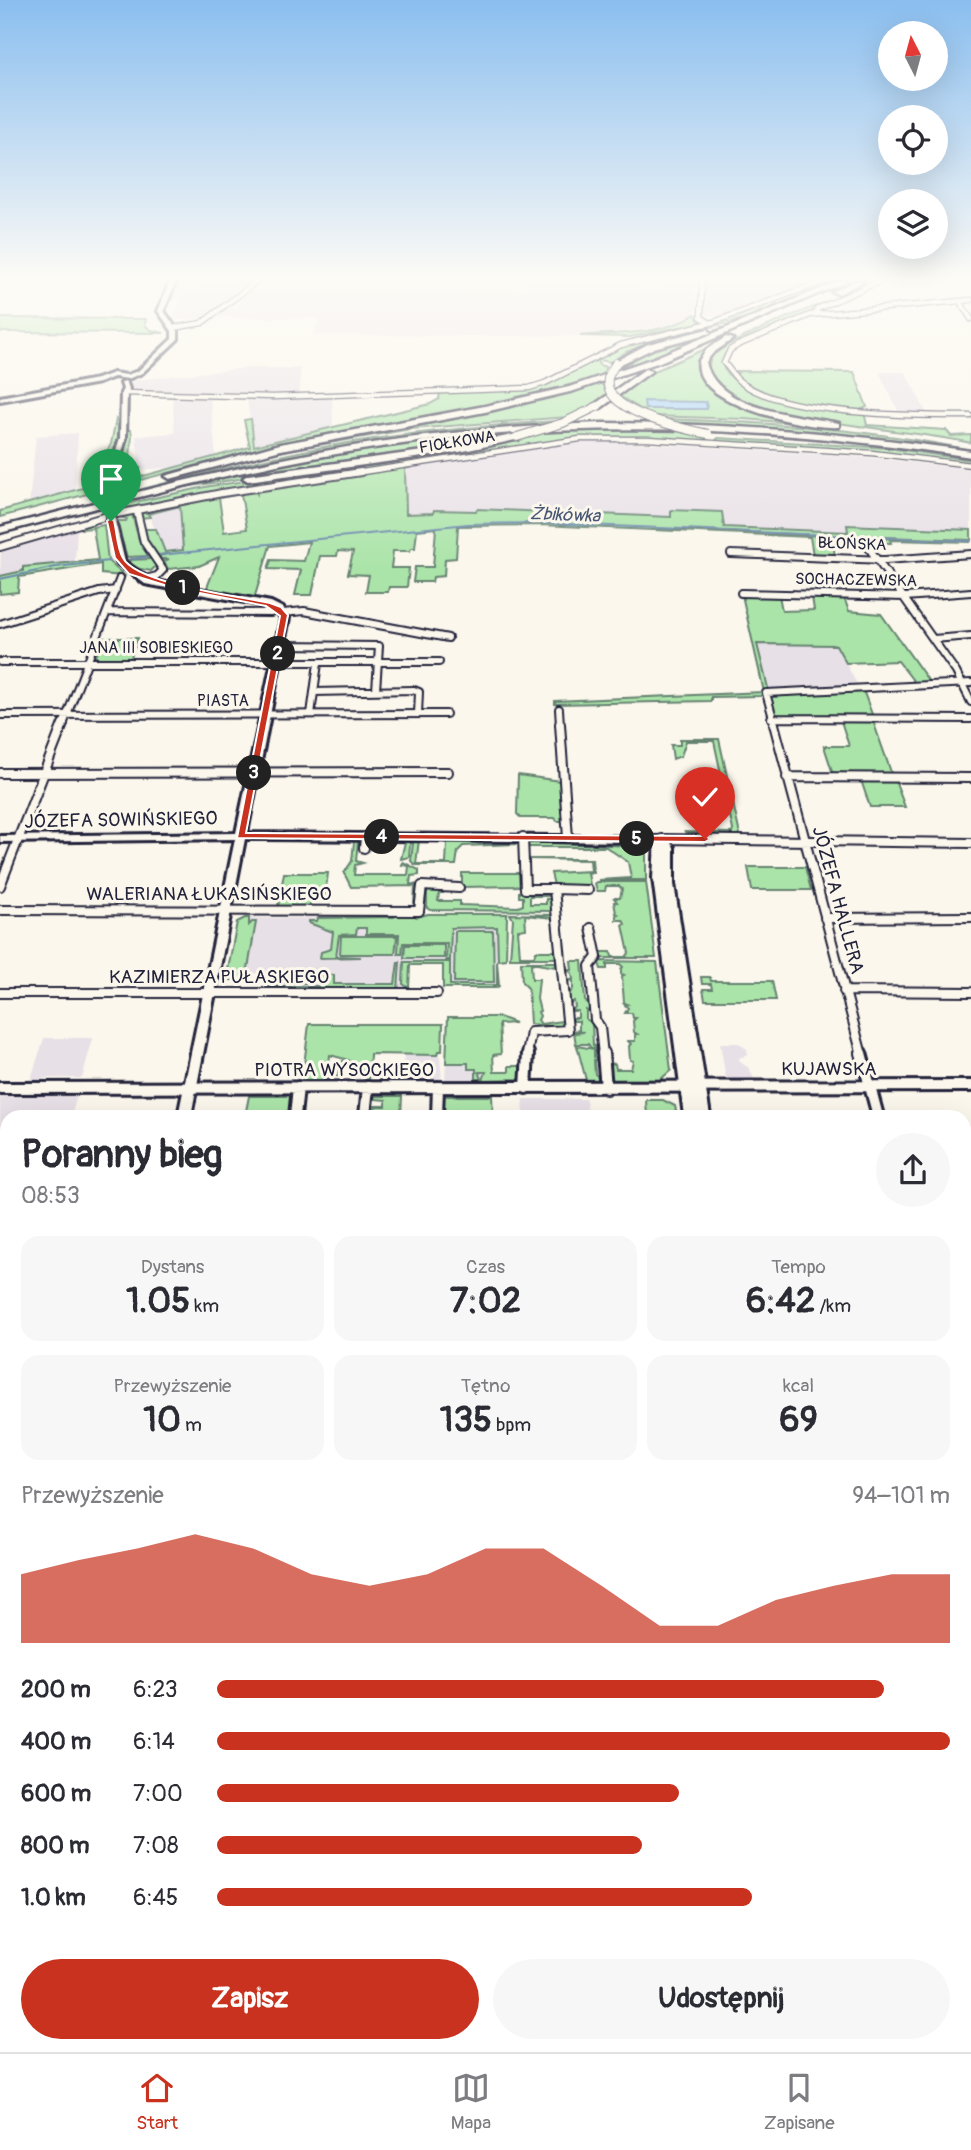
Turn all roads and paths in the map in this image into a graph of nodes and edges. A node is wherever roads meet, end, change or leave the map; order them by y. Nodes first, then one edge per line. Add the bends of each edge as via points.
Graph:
1 (133, 377) edge
2 (557, 377) edge
3 (608, 377) edge
4 (608, 377) edge
5 (640, 377) edge
6 (705, 377) edge
7 (736, 377) edge
8 (103, 381) junction
9 (125, 384) junction
10 (0, 399) edge
11 (971, 416) edge
12 (970, 451) edge
13 (971, 465) edge
14 (137, 512) junction
15 (0, 522) edge
16 (13, 523) junction
17 (0, 530) edge
18 (864, 541) dead end
19 (0, 547) edge
20 (731, 554) dead end
21 (971, 554) edge
22 (877, 560) junction
23 (161, 567) junction
24 (132, 572) junction
25 (120, 578) dead end
26 (145, 579) junction
27 (116, 590) junction
28 (971, 592) edge
29 (741, 593) dead end
30 (905, 597) junction
31 (107, 612) junction
32 (271, 613) dead end
33 (283, 613) junction
34 (0, 625) edge
35 (971, 636) edge
36 (449, 638) dead end
37 (933, 639) junction
38 (280, 645) junction
39 (0, 662) edge
40 (88, 662) junction
41 (439, 662) dead end
42 (277, 663) junction
43 (318, 663) junction
44 (378, 663) junction
45 (962, 683) junction
46 (971, 683) edge
47 (376, 690) junction
48 (314, 692) junction
49 (971, 702) edge
50 (559, 709) dead end
51 (265, 714) junction
52 (311, 714) junction
53 (418, 714) junction
54 (446, 714) dead end
55 (0, 715) edge
56 (68, 715) junction
57 (771, 718) junction
58 (971, 719) edge
59 (45, 772) junction
60 (448, 772) dead end
61 (0, 773) edge
62 (254, 773) junction
63 (787, 777) junction
64 (971, 778) edge
65 (241, 836) junction
66 (523, 837) junction
67 (568, 838) junction
68 (0, 839) edge
69 (19, 839) junction
70 (662, 839) junction
71 (804, 841) junction
72 (971, 843) edge
73 (0, 886) edge
74 (459, 888) dead end
75 (554, 889) junction
76 (588, 890) dead end
77 (0, 910) edge
78 (226, 911) junction
79 (971, 917) edge
80 (825, 918) junction
81 (591, 929) dead end
82 (844, 991) junction
83 (971, 992) edge
84 (0, 993) edge
85 (209, 993) junction
86 (437, 993) dead end
87 (971, 1086) edge
88 (190, 1087) junction
89 (298, 1087) junction
90 (368, 1087) junction
91 (438, 1087) junction
92 (526, 1087) junction
93 (870, 1087) junction
94 (0, 1088) edge
95 (606, 1088) junction
96 (693, 1088) junction
97 (185, 1110) edge
98 (296, 1110) edge
99 (366, 1110) edge
100 (437, 1110) edge
101 (691, 1110) edge
102 (702, 1110) edge
103 (876, 1110) edge

1 - 9 street
2 - 9 street via 521,389 273,397
3 - 12 highway, bridge via 611,393 622,403 658,421 708,434
4 - 16 highway via 485,409 257,452
5 - 16 highway, bridge via 598,406 517,437 205,485
6 - 12 highway via 726,395 749,406
7 - 11 street via 751,389 805,405
8 - 9 street
8 - 9 street
8 - 10 street
9 - 24 street, bridge via 123,438 111,478 111,521 118,556
12 - 16 highway via 755,428 512,429 406,440 282,461
13 - 14 street, FIOŁKOWA via 872,453 580,439 263,486
14 - 19 street, FIOŁKOWA via 107,516
14 - 23 street via 144,542
15 - 16 highway
16 - 17 highway
18 - 22 street
20 - 22 street, BŁOŃSKA
21 - 22 street, BŁOŃSKA
22 - 30 street
23 - 24 street via 149,573
23 - 26 street via 161,574
24 - 26 street
25 - 27 street
26 - 33 street via 268,604
27 - 31 street
27 - 34 street
28 - 30 street, SOCHACZEWSKA
29 - 30 street, SOCHACZEWSKA
30 - 37 street
31 - 32 street
31 - 40 street
33 - 36 street via 304,611
33 - 38 street
35 - 37 street
37 - 45 street
38 - 42 street
38 - 44 street via 379,646
39 - 40 street, JANA III SOBIESKIEGO
40 - 42 street, JANA III SOBIESKIEGO
40 - 56 street
41 - 44 street, JANA III SOBIESKIEGO
42 - 43 street, JANA III SOBIESKIEGO
42 - 51 street
43 - 44 street, JANA III SOBIESKIEGO
43 - 48 street
44 - 47 street
45 - 46 street
45 - 49 street
45 - 57 street, JÓZEFA HALLERA via 766,693
47 - 48 street
47 - 53 street via 417,691
48 - 52 street
50 - 67 street
51 - 52 street, PIASTA
51 - 56 street, PIASTA
51 - 62 street
52 - 53 street, PIASTA
53 - 54 street, PIASTA
55 - 56 street, PIASTA
56 - 59 street
57 - 58 street
57 - 63 street, JÓZEFA HALLERA
59 - 61 street
59 - 62 street
59 - 69 street
60 - 62 street
62 - 65 street
63 - 64 street
63 - 71 street, JÓZEFA HALLERA
65 - 66 street, JÓZEFA SOWIŃSKIEGO via 365,843
65 - 69 street, JÓZEFA SOWIŃSKIEGO
65 - 78 street
66 - 67 street, JÓZEFA SOWIŃSKIEGO
66 - 75 street via 525,889
67 - 70 street, JÓZEFA SOWIŃSKIEGO
68 - 69 street, JÓZEFA SOWIŃSKIEGO
69 - 73 street
70 - 71 street
70 - 96 street via 658,878
71 - 72 street
71 - 80 street, JÓZEFA HALLERA
74 - 78 street, WALERIANA ŁUKASIŃSKIEGO via 422,886 419,911
75 - 76 street
75 - 92 street via 568,1030 531,1032
77 - 78 street, WALERIANA ŁUKASIŃSKIEGO
78 - 85 street
79 - 80 street
80 - 82 street, JÓZEFA HALLERA
81 - 95 street via 597,957 590,966 595,1020 600,1027
82 - 83 street
82 - 93 street, JÓZEFA HALLERA
84 - 85 street, KAZIMIERZA PUŁASKIEGO
85 - 86 street, KAZIMIERZA PUŁASKIEGO
85 - 88 street
87 - 93 street, KUJAWSKA
88 - 89 street, PIOTRA WYSOCKIEGO
88 - 94 street, PIOTRA WYSOCKIEGO
88 - 97 street
89 - 90 street, PIOTRA WYSOCKIEGO
89 - 98 street
90 - 91 street, PIOTRA WYSOCKIEGO
90 - 99 street
91 - 92 street, PIOTRA WYSOCKIEGO
91 - 100 street
92 - 95 street, PIOTRA WYSOCKIEGO
93 - 96 street, KUJAWSKA
93 - 103 street, JÓZEFA HALLERA
95 - 96 street, PIOTRA WYSOCKIEGO
96 - 101 street
96 - 102 street

